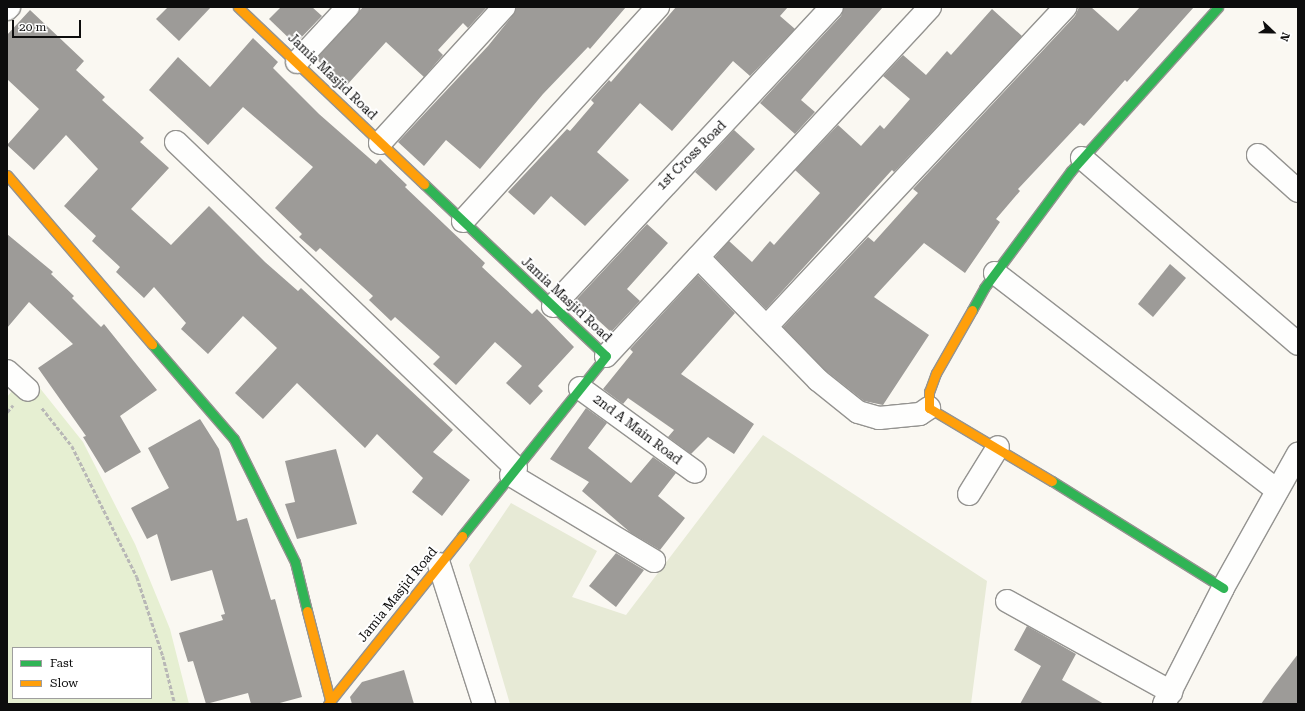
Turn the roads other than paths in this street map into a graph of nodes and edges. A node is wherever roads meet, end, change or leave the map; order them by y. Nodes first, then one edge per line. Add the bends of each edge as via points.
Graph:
1 (238, 7) edge
2 (348, 7) edge
3 (504, 7) edge
4 (658, 7) edge
5 (832, 7) edge
6 (930, 7) edge
7 (1066, 7) edge
8 (1218, 7) edge
9 (297, 62) junction
10 (176, 142) dead end
11 (380, 143) junction
12 (1258, 155) dead end
13 (1082, 158) junction
14 (7, 175) edge
15 (1298, 191) edge
16 (463, 221) junction
17 (698, 257) junction
18 (995, 273) junction
19 (553, 306) junction
20 (767, 326) junction
21 (1298, 344) edge
22 (606, 356) junction
23 (7, 371) edge
24 (580, 388) junction
25 (28, 390) road end
26 (929, 408) junction
27 (998, 447) junction
28 (1298, 454) edge
29 (514, 471) junction
30 (694, 472) dead end
31 (1277, 490) junction
32 (969, 494) dead end
33 (654, 561) dead end
34 (440, 564) junction
35 (1223, 588) junction
36 (1007, 601) dead end
37 (1167, 698) edge
38 (330, 703) edge
39 (484, 704) edge

1 - 9 street, Jamia Masjid Road
2 - 9 street
3 - 11 street
4 - 16 street
5 - 19 street, 1st Cross Road
6 - 17 street
7 - 20 street
8 - 13 street
9 - 11 street, Jamia Masjid Road
10 - 29 street
11 - 16 street, Jamia Masjid Road
12 - 15 street
13 - 18 street
13 - 21 street
14 - 38 street via 234,440 295,562
16 - 19 street, Jamia Masjid Road
17 - 20 street
17 - 22 street
18 - 26 street via 936,373 929,392
18 - 31 street
19 - 22 street, Jamia Masjid Road
20 - 26 street via 818,380 858,412 879,418 920,414
22 - 24 street, Jamia Masjid Road
23 - 25 street
24 - 29 street, Jamia Masjid Road
24 - 30 street, 2nd A Main Road
26 - 27 street
27 - 32 street
27 - 35 street
28 - 31 street
29 - 33 street
29 - 34 street, Jamia Masjid Road
31 - 35 street
34 - 38 street, Jamia Masjid Road
34 - 39 street
35 - 37 street
36 - 37 street

